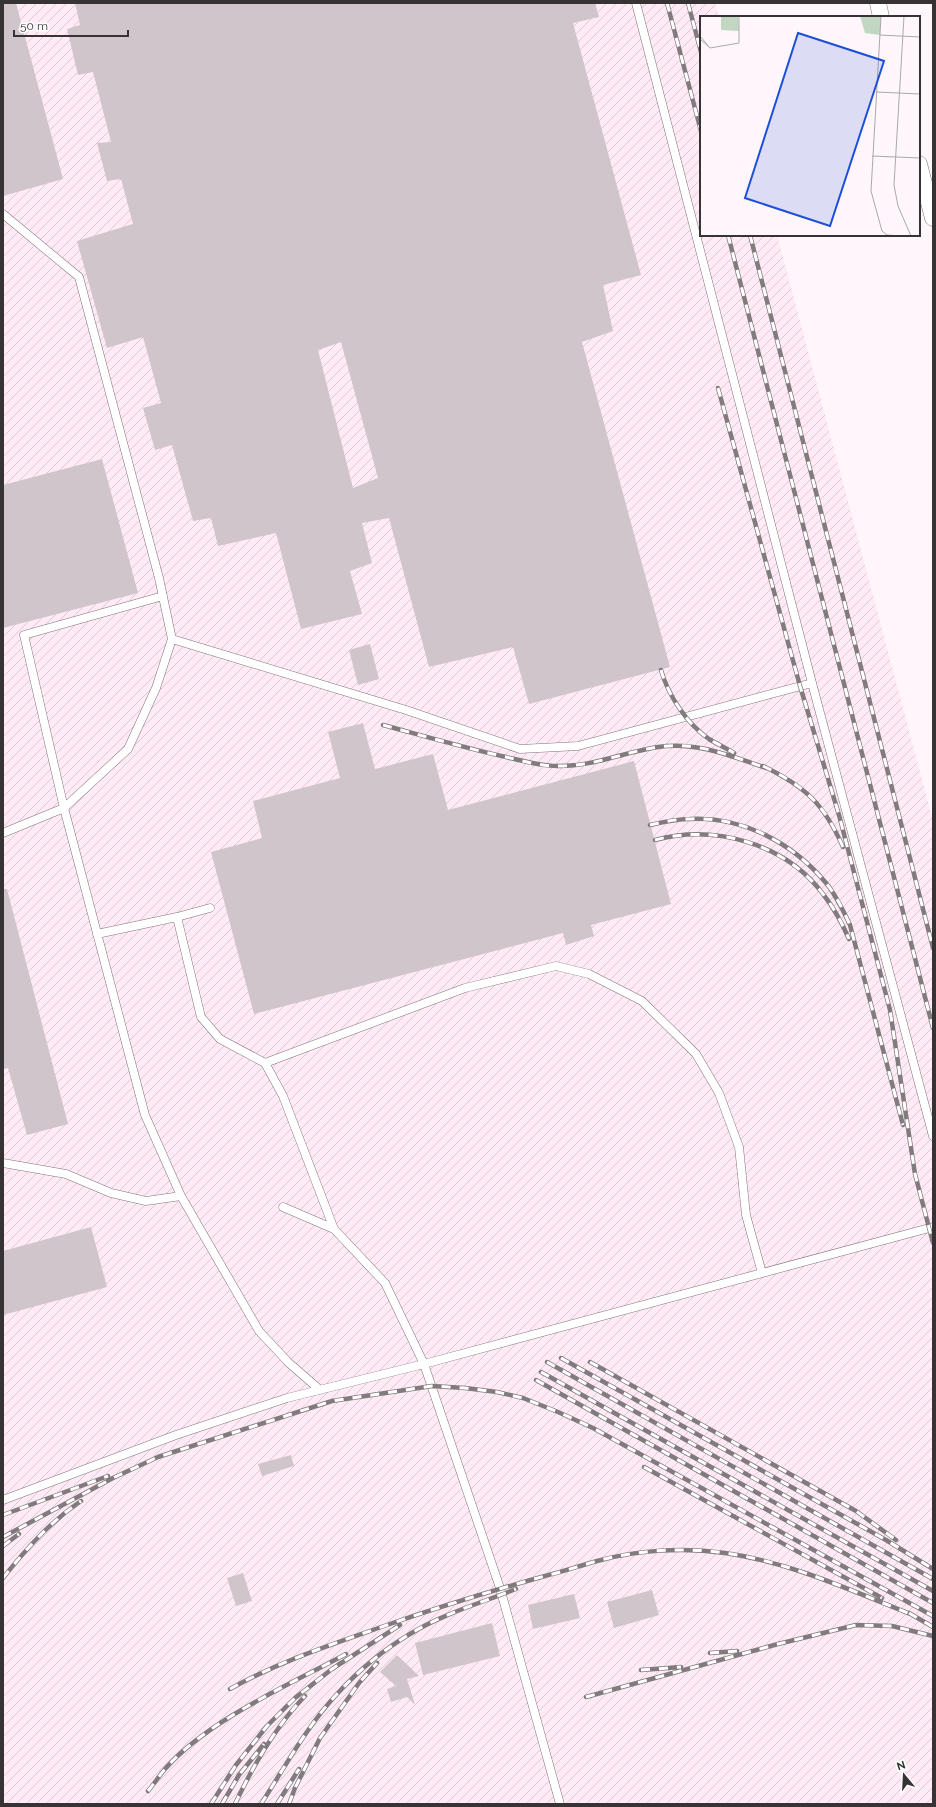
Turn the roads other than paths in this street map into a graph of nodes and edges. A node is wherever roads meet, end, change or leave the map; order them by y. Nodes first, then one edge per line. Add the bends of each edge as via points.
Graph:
1 (636, 3) edge
2 (878, 3) edge
3 (881, 16) edge
4 (920, 168) edge
5 (3, 214) edge
6 (933, 218) edge
7 (163, 596) junction
8 (172, 639) junction
9 (812, 683) junction
10 (64, 808) junction
11 (3, 833) edge
12 (210, 908) dead end
13 (176, 917) junction
14 (97, 934) junction
15 (265, 1063) junction
16 (933, 1136) edge
17 (3, 1163) edge
18 (181, 1196) junction
19 (283, 1207) dead end
20 (933, 1227) edge
21 (334, 1229) junction
22 (762, 1273) junction
23 (424, 1364) junction
24 (320, 1390) junction
25 (3, 1500) edge
26 (560, 1804) edge

1 - 9 lane
2 - 3 street
4 - 6 street
5 - 7 lane via 79,276
7 - 8 lane
7 - 10 lane via 24,635
8 - 9 lane via 406,710 520,749 578,746
8 - 10 lane via 156,688 128,750
9 - 16 lane
10 - 11 lane
10 - 14 lane
12 - 13 lane
13 - 14 lane
13 - 15 lane via 201,1017 220,1039
14 - 18 lane via 145,1115
15 - 21 lane via 283,1096
15 - 22 lane via 465,988 556,966 589,974 642,1001 696,1054 719,1093 739,1147 746,1214
17 - 18 lane via 66,1174 111,1193 146,1201
18 - 24 lane via 258,1331
19 - 21 lane
20 - 22 lane
21 - 23 lane via 385,1283
22 - 23 lane
23 - 24 lane
23 - 26 lane via 500,1588
24 - 25 lane via 287,1398 176,1435

